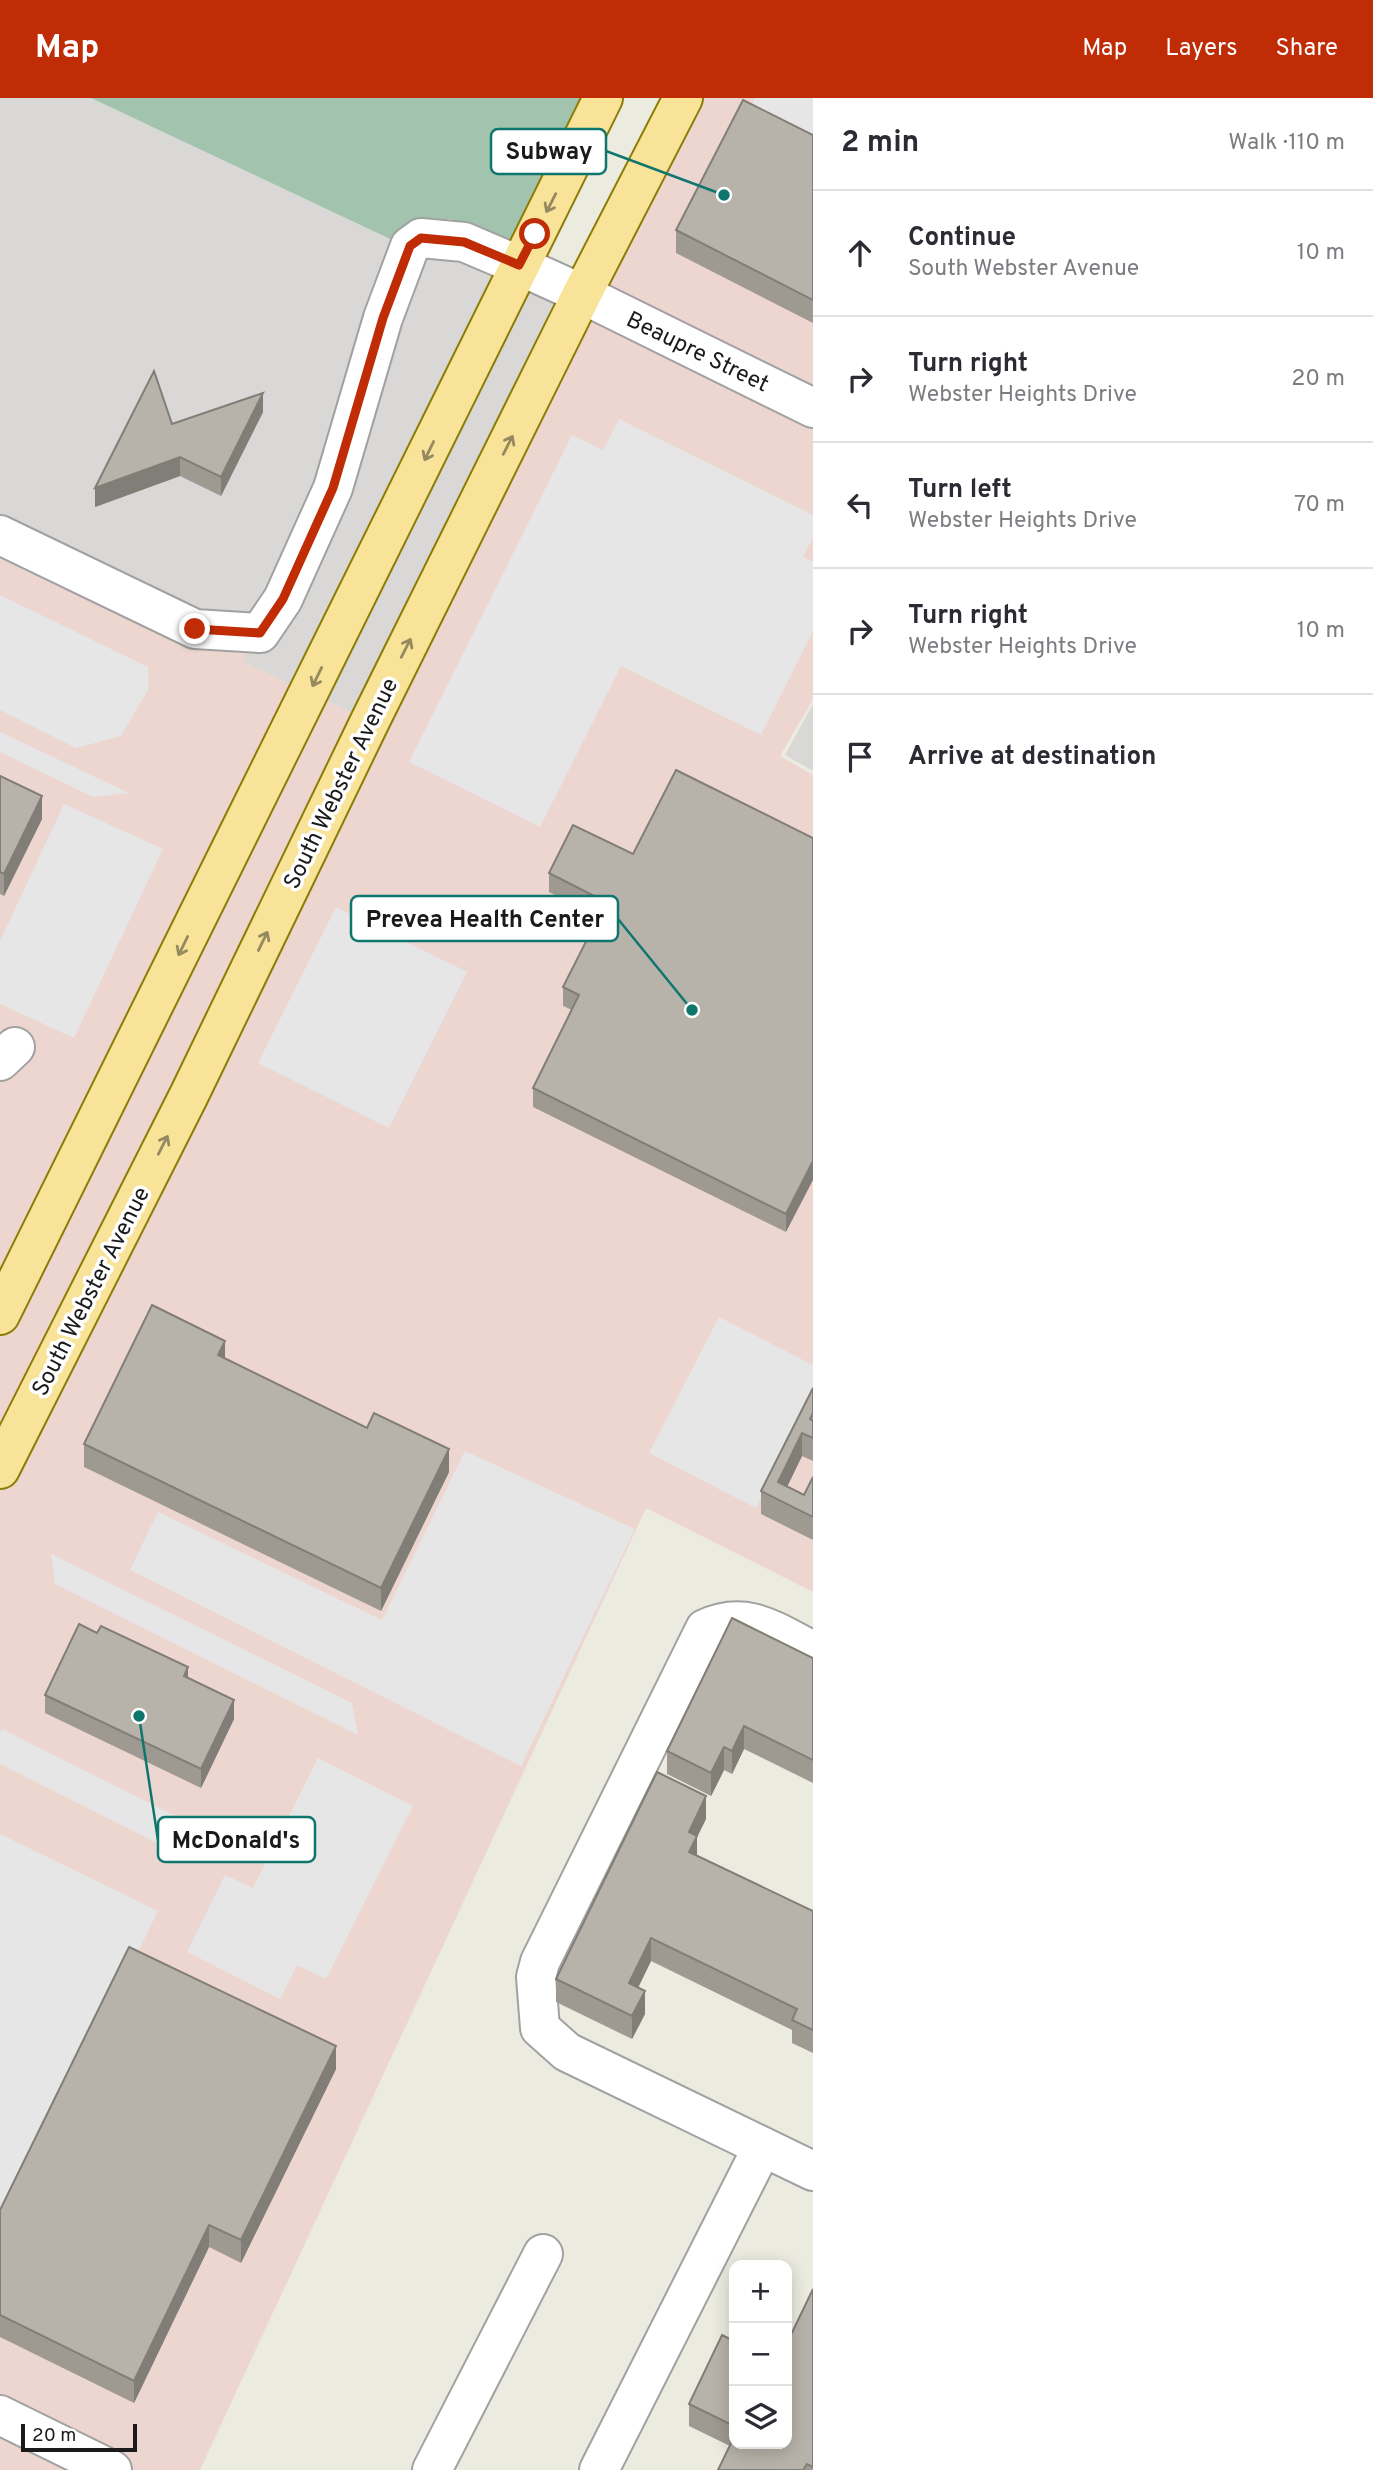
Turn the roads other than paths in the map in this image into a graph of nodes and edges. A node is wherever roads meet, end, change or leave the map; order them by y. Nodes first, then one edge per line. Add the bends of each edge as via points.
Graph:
1 (603, 98) edge
2 (683, 98) edge
3 (519, 265) junction
4 (583, 294) junction
5 (813, 408) edge
6 (0, 535) edge
7 (0, 1315) edge
8 (0, 1469) edge
9 (813, 1651) edge
10 (762, 2148) junction
11 (813, 2171) edge
12 (543, 2254) dead end
13 (0, 2415) edge
14 (112, 2470) edge
15 (432, 2470) edge
16 (599, 2470) edge

1 -> 3 main road
2 - 4 main road, South Webster Avenue
3 - 4 street, Beaupre Street
3 - 6 street, Beaupre Street via 464,242 421,238 410,246 383,318 333,488 283,599 260,633 195,629
3 -> 7 main road
4 - 5 street, Beaupre Street
8 -> 4 main road, South Webster Avenue
9 - 10 street via 751,1621 719,1622 705,1629 536,1977 540,2028 552,2041
10 - 11 street
10 - 16 street
12 - 15 street
13 - 14 street

